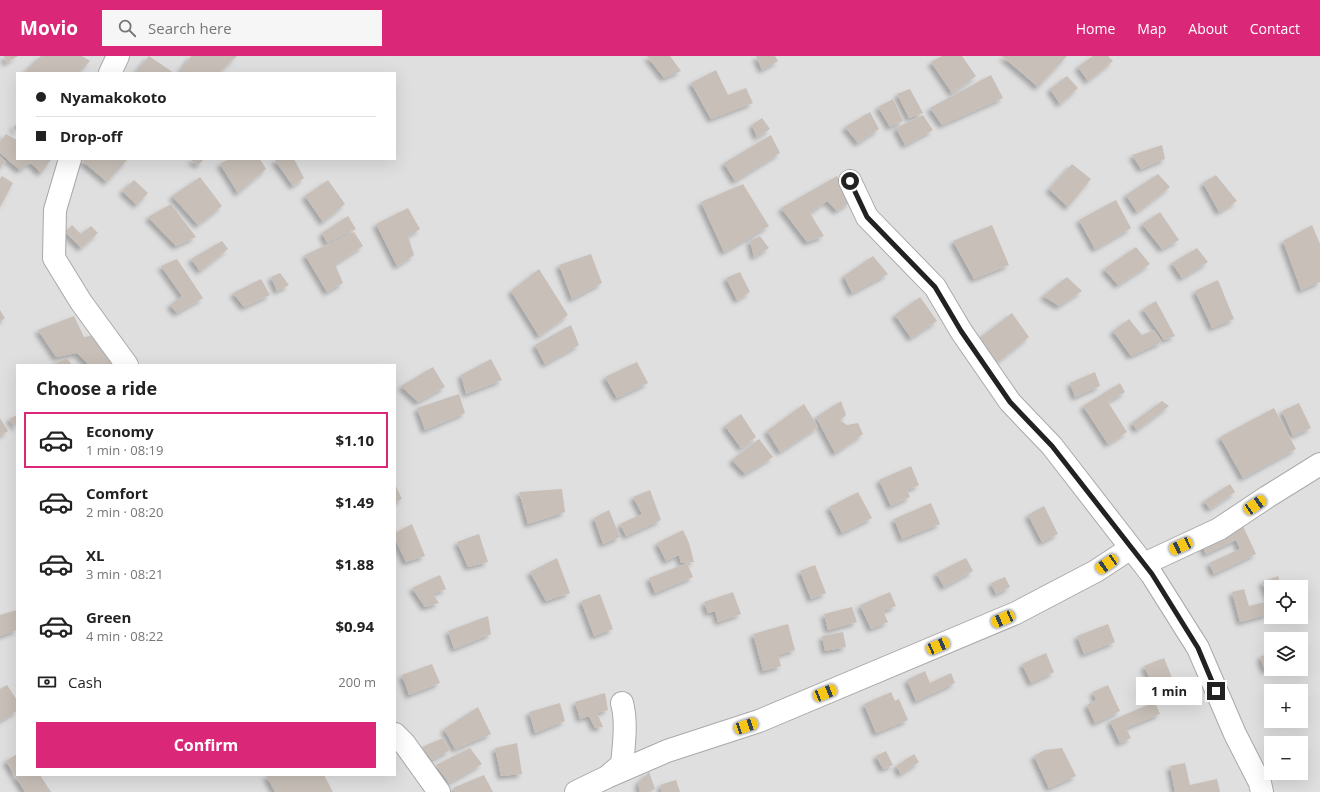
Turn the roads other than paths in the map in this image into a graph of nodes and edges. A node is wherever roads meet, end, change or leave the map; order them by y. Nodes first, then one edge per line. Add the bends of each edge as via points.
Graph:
1 (118, 56) edge
2 (110, 72) edge
3 (70, 160) edge
4 (850, 181) dead end
5 (126, 364) edge
6 (1320, 464) edge
7 (1137, 556) junction
8 (622, 703) dead end
9 (396, 735) edge
10 (607, 777) junction
11 (440, 792) edge
12 (576, 792) edge
13 (1262, 792) edge

1 - 2 street
3 - 5 street via 55,210 54,258 80,302
4 - 7 street via 867,217 935,287 961,331 1010,402 1052,446
6 - 7 street via 1219,529
7 - 10 street via 1096,571 1016,613 759,721 667,751
7 - 13 street via 1152,574 1198,648
8 - 10 street via 625,727 622,764
9 - 11 street
10 - 12 street

